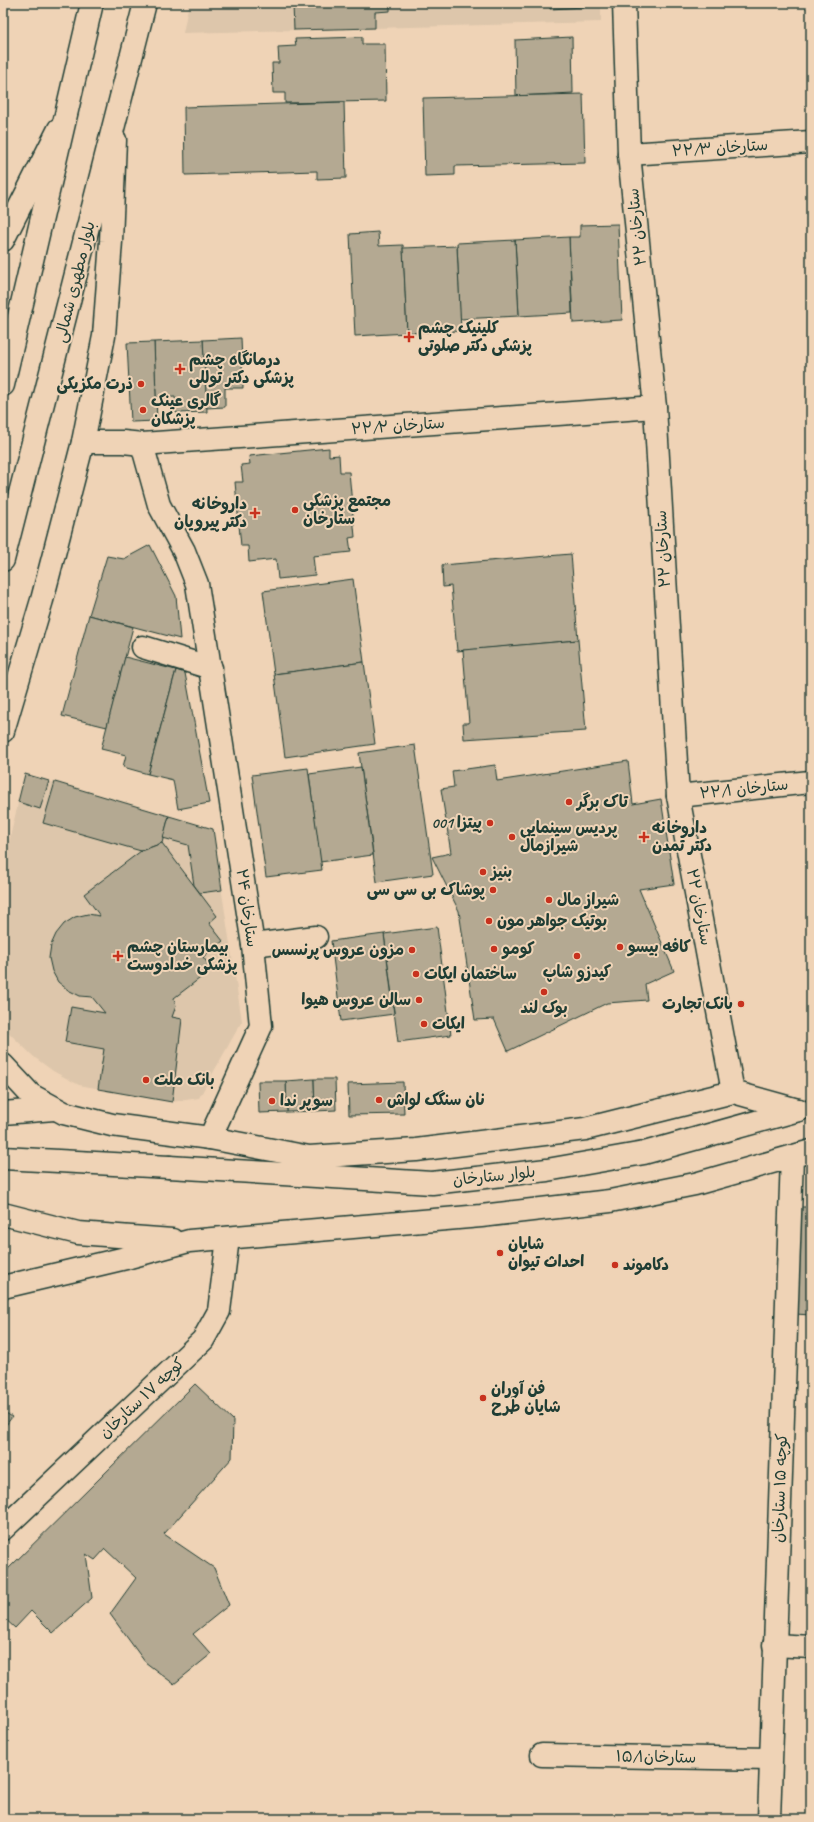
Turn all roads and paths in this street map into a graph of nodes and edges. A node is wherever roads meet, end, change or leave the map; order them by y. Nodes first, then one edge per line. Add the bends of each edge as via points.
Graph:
1 (92, 3) edge
2 (145, 3) edge
3 (624, 3) edge
4 (68, 110) junction
5 (116, 124) junction
6 (811, 142) edge
7 (629, 154) junction
8 (3, 240) edge
9 (3, 385) edge
10 (655, 407) junction
11 (83, 442) junction
12 (142, 444) junction
13 (3, 560) edge
14 (143, 647) dead end
15 (210, 668) junction
16 (3, 731) edge
17 (810, 782) dead end
18 (678, 796) junction
19 (316, 937) dead end
20 (253, 945) junction
21 (3, 1065) edge
22 (733, 1092) junction
23 (54, 1108) junction
24 (805, 1108) edge
25 (3, 1113) edge
26 (210, 1138) junction
27 (802, 1154) edge
28 (3, 1158) edge
29 (5, 1213) edge
30 (228, 1238) junction
31 (189, 1241) junction
32 (3, 1286) edge
33 (3, 1530) edge
34 (774, 1645) junction
35 (811, 1648) edge
36 (542, 1755) dead end
37 (770, 1759) junction
38 (769, 1819) edge

1 - 4 main road
2 - 5 main road, بلوار مطهرى شمالى
3 - 7 main road, ۲۲ ستارخان
4 - 8 main road
4 - 9 main road
5 - 11 main road via 104,336
5 - 13 main road, بلوار مطهرى شمالى
6 - 7 main road, ۲۲/۳ ستارخان
7 - 10 main road, ۲۲ ستارخان
10 - 12 main road, ۲۲/۲ ستارخان
10 - 18 main road, ۲۲ ستارخان
11 - 12 main road, ۲۲/۲ ستارخان
11 - 16 main road via 42,600
12 - 15 main road, ۲۴ ستارخان via 158,506 184,551 197,584
14 - 15 main road
15 - 20 main road, ۲۴ ستارخان
17 - 18 main road, ۲۲/۱ ستارخان
18 - 22 main road, ۲۲ ستارخان
19 - 20 main road
20 - 26 main road, ۲۴ ستارخان via 260,1026
21 - 23 main road via 31,1094
22 - 24 main road
22 - 26 main road via 585,1129 416,1150 309,1157
23 - 25 main road
23 - 26 main road via 112,1125
24 - 28 main road, بلوار ستارخان via 644,1153 547,1170 432,1183
27 - 30 main road via 695,1184 610,1201 481,1216
27 - 34 main road, کوچه ۱۵ ستارخان
29 - 31 main road via 78,1233
30 - 31 main road
30 - 33 main road, کوچه ۱۷ ستارخان via 219,1311 203,1340
31 - 32 main road
34 - 35 main road
34 - 37 main road, کوچه ۱۵ ستارخان
36 - 37 main road, ستارخان۱۵/۱
37 - 38 main road, کوچه ۱۵ ستارخان

